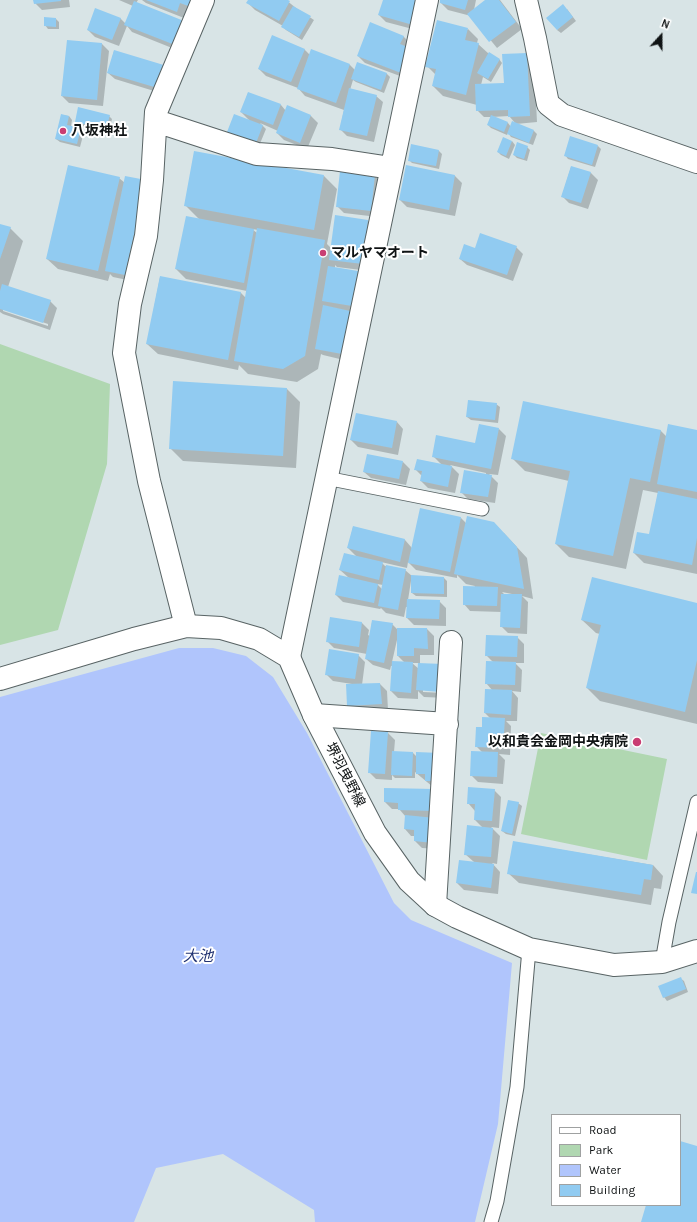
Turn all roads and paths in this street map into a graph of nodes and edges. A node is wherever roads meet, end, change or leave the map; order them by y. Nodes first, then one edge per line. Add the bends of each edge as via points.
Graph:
1 (203, 0) edge
2 (427, 0) edge
3 (526, 0) edge
4 (156, 121) junction
5 (697, 162) edge
6 (391, 168) junction
7 (326, 478) junction
8 (482, 510) dead end
9 (186, 626) junction
10 (451, 642) dead end
11 (289, 657) junction
12 (0, 679) edge
13 (314, 715) junction
14 (447, 724) junction
15 (697, 802) edge
16 (436, 905) junction
17 (529, 949) junction
18 (697, 951) edge
19 (662, 962) junction
20 (491, 1222) edge

1 - 4 street via 156,112
2 - 6 street
3 - 5 street via 548,104 562,115
4 - 6 street via 257,154 332,159
4 - 9 street via 146,236 130,304 124,353 149,481
6 - 7 street
7 - 8 lane
7 - 11 street
9 - 11 street via 221,628 259,639
9 - 12 street
10 - 14 street
11 - 13 street, 堺羽曳野線
13 - 14 street
13 - 16 street, 堺羽曳野線 via 375,833 410,882
14 - 16 street
15 - 19 lane
16 - 17 street, 堺羽曳野線
17 - 19 street, 堺羽曳野線 via 614,965
17 - 20 lane via 517,1087
18 - 19 street, 堺羽曳野線

